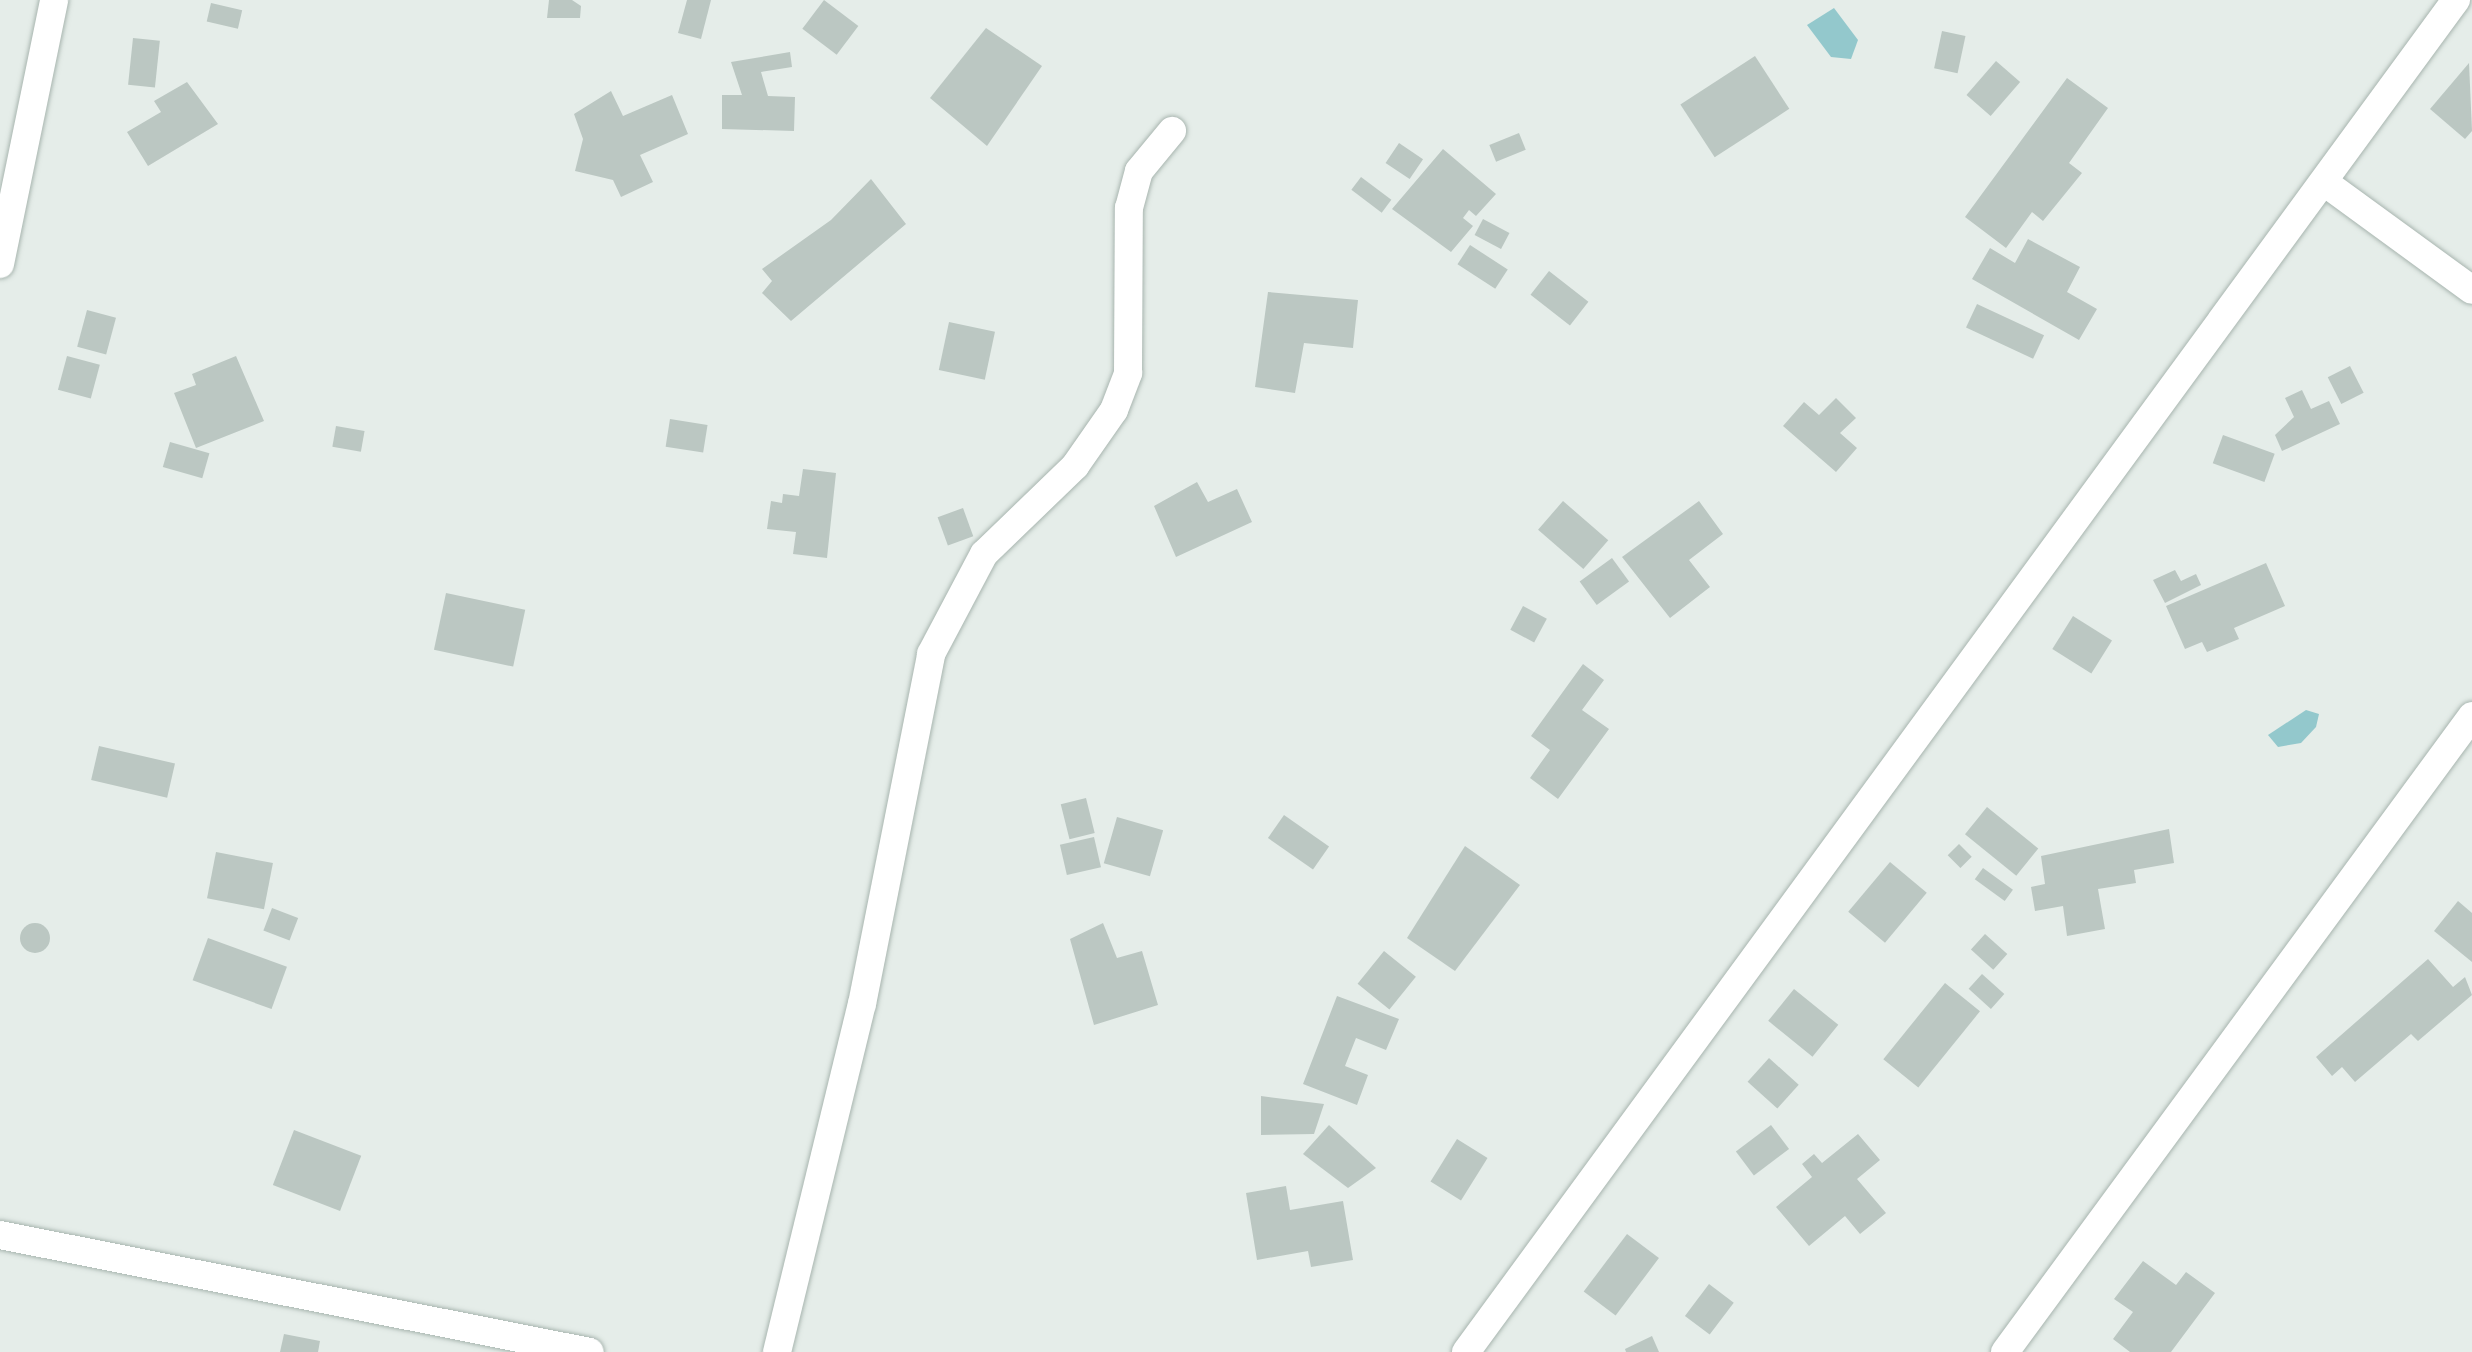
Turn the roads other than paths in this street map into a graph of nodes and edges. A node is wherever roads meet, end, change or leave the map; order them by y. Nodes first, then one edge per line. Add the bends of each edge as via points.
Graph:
1 (54, 0) edge
2 (2456, 0) edge
3 (1172, 131) dead end
4 (2324, 182) junction
5 (1, 255) edge
6 (2472, 290) edge
7 (2472, 716) edge
8 (0, 1235) edge
9 (590, 1352) edge
10 (778, 1352) edge
11 (1466, 1352) edge
12 (2005, 1352) edge

1 - 5 street
2 - 4 street
3 - 10 street via 1139,171 1129,208 1128,373 1114,410 1075,466 984,554 931,654 862,1004
4 - 6 street
4 - 11 street
7 - 12 street
8 - 9 street

